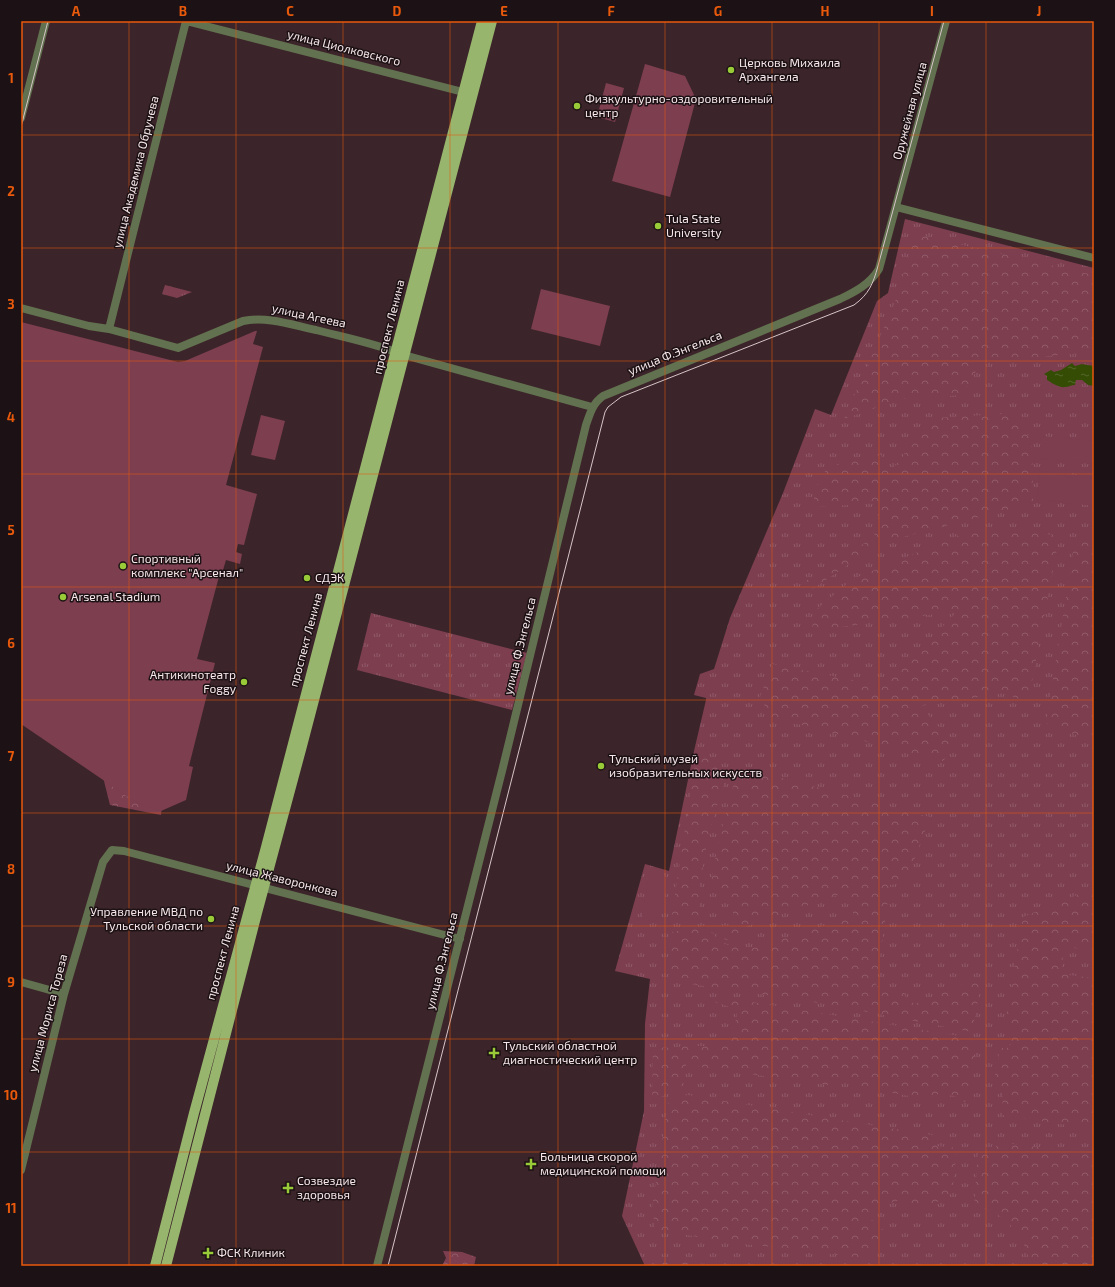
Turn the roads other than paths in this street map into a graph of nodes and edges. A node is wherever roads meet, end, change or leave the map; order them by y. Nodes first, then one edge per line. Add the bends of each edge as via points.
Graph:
1 (46, 21) edge
2 (186, 21) edge
3 (482, 21) edge
4 (492, 21) edge
5 (946, 21) edge
6 (24, 92) edge
7 (468, 93) junction
8 (21, 118) edge
9 (896, 207) junction
10 (1094, 258) edge
11 (21, 308) edge
12 (109, 329) junction
13 (400, 353) junction
14 (592, 407) junction
15 (103, 862) joint
16 (260, 886) junction
17 (460, 939) junction
18 (21, 982) edge
19 (64, 994) junction
20 (21, 1170) edge
21 (155, 1266) edge
22 (166, 1266) edge
23 (377, 1266) edge

1 - 6 street
2 - 7 street, улица Циолковского
2 - 12 street, улица Академика Обручева
3 - 7 main road, проспект Ленина
4 - 7 main road, проспект Ленина
5 - 9 street, Оружейная улица
6 - 8 street
7 - 13 main road, проспект Ленина
9 - 10 street
9 - 14 street, улица Ф.Энгельса via 879,269 876,275 858,290 603,396 596,400
11 - 12 street, улица Агеева
12 - 13 street, улица Агеева via 178,348 243,321 254,319 275,321 374,344
13 - 14 street, улица Агеева
13 - 16 main road, проспект Ленина via 302,746
14 - 17 street, улица Ф.Энгельса
15 - 16 street, улица Жаворонкова via 112,850 118,850
15 - 19 street, улица Мориса Тореза
16 - 17 street, улица Жаворонкова
16 - 21 main road, проспект Ленина via 194,1113
16 - 22 main road, проспект Ленина
17 - 23 street, улица Ф.Энгельса
18 - 19 street
19 - 20 street, улица Мориса Тореза

